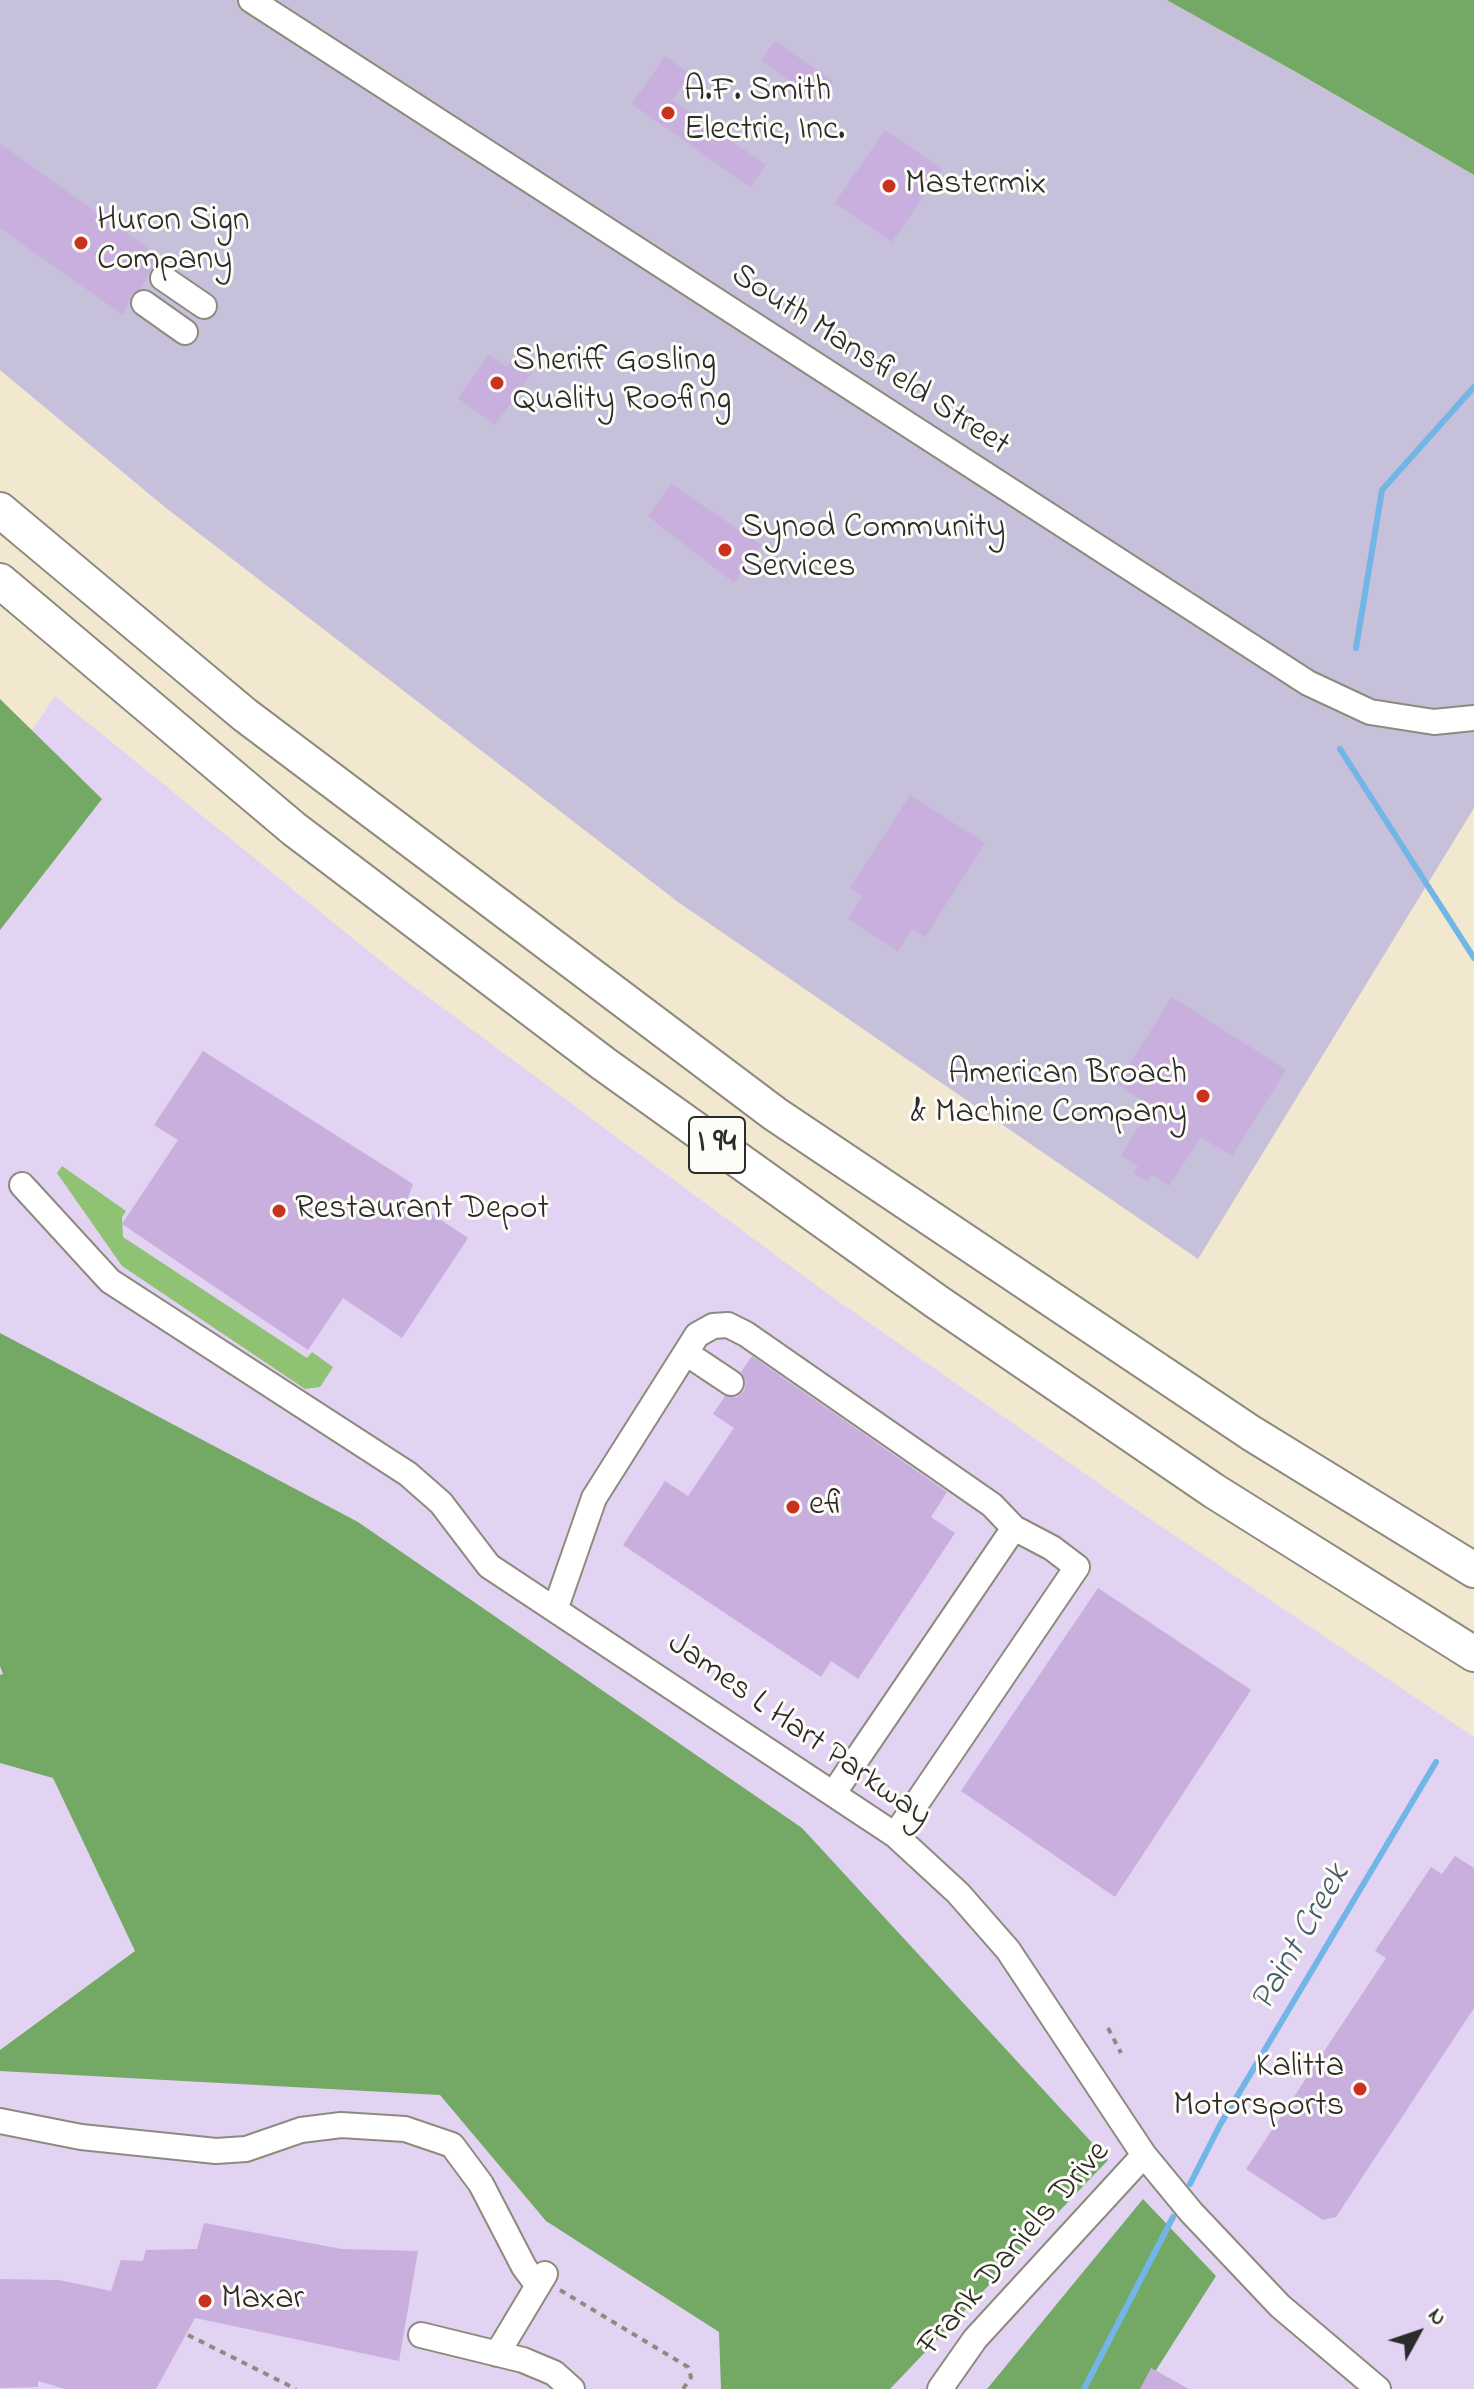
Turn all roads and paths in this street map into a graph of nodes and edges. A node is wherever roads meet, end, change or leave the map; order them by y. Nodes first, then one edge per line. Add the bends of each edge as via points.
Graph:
1 (251, 0) edge
2 (163, 278) dead end
3 (144, 303) dead end
4 (204, 306) dead end
5 (185, 332) dead end
6 (0, 510) edge
7 (0, 581) edge
8 (1474, 718) edge
9 (22, 1185) dead end
10 (686, 1353) junction
11 (731, 1383) dead end
12 (1014, 1528) junction
13 (1474, 1570) edge
14 (556, 1607) junction
15 (1474, 1654) edge
16 (833, 1794) junction
17 (895, 1835) junction
18 (1108, 2028) dead end
19 (1121, 2053) dead end
20 (0, 2121) edge
21 (1144, 2155) junction
22 (541, 2280) junction
23 (188, 2335) dead end
24 (421, 2335) dead end
25 (497, 2354) junction
26 (296, 2389) edge
27 (572, 2389) edge
28 (683, 2389) edge
29 (940, 2389) edge
30 (1378, 2389) edge

1 - 8 street, South Mansfield Street via 1308,683 1370,712 1434,722
2 - 4 street
3 - 5 street
6 - 13 highway, I 94 via 245,715 775,1114 1238,1425
7 - 15 highway, I 94 via 294,829 604,1064 937,1302 1214,1491
9 - 14 street, James L Hart Parkway via 110,1281 408,1474 441,1503 489,1566
10 - 11 street
10 - 12 street via 697,1335 713,1326 728,1325 746,1334 992,1505
10 - 14 street via 594,1498
12 - 16 street
12 - 17 street via 1077,1567
14 - 16 street, James L Hart Parkway
16 - 17 street, James L Hart Parkway
17 - 21 street, James L Hart Parkway via 958,1893 1008,1950
18 - 19 path
20 - 22 street via 81,2137 216,2151 246,2149 301,2130 341,2125 405,2129 452,2145 481,2184 524,2267
21 - 29 street, Frank Daniels Drive via 975,2339
21 - 30 street, James L Hart Parkway via 1280,2306
22 - 25 street
22 - 28 path via 688,2367 691,2377
23 - 26 path
24 - 25 street
25 - 27 street via 554,2373

